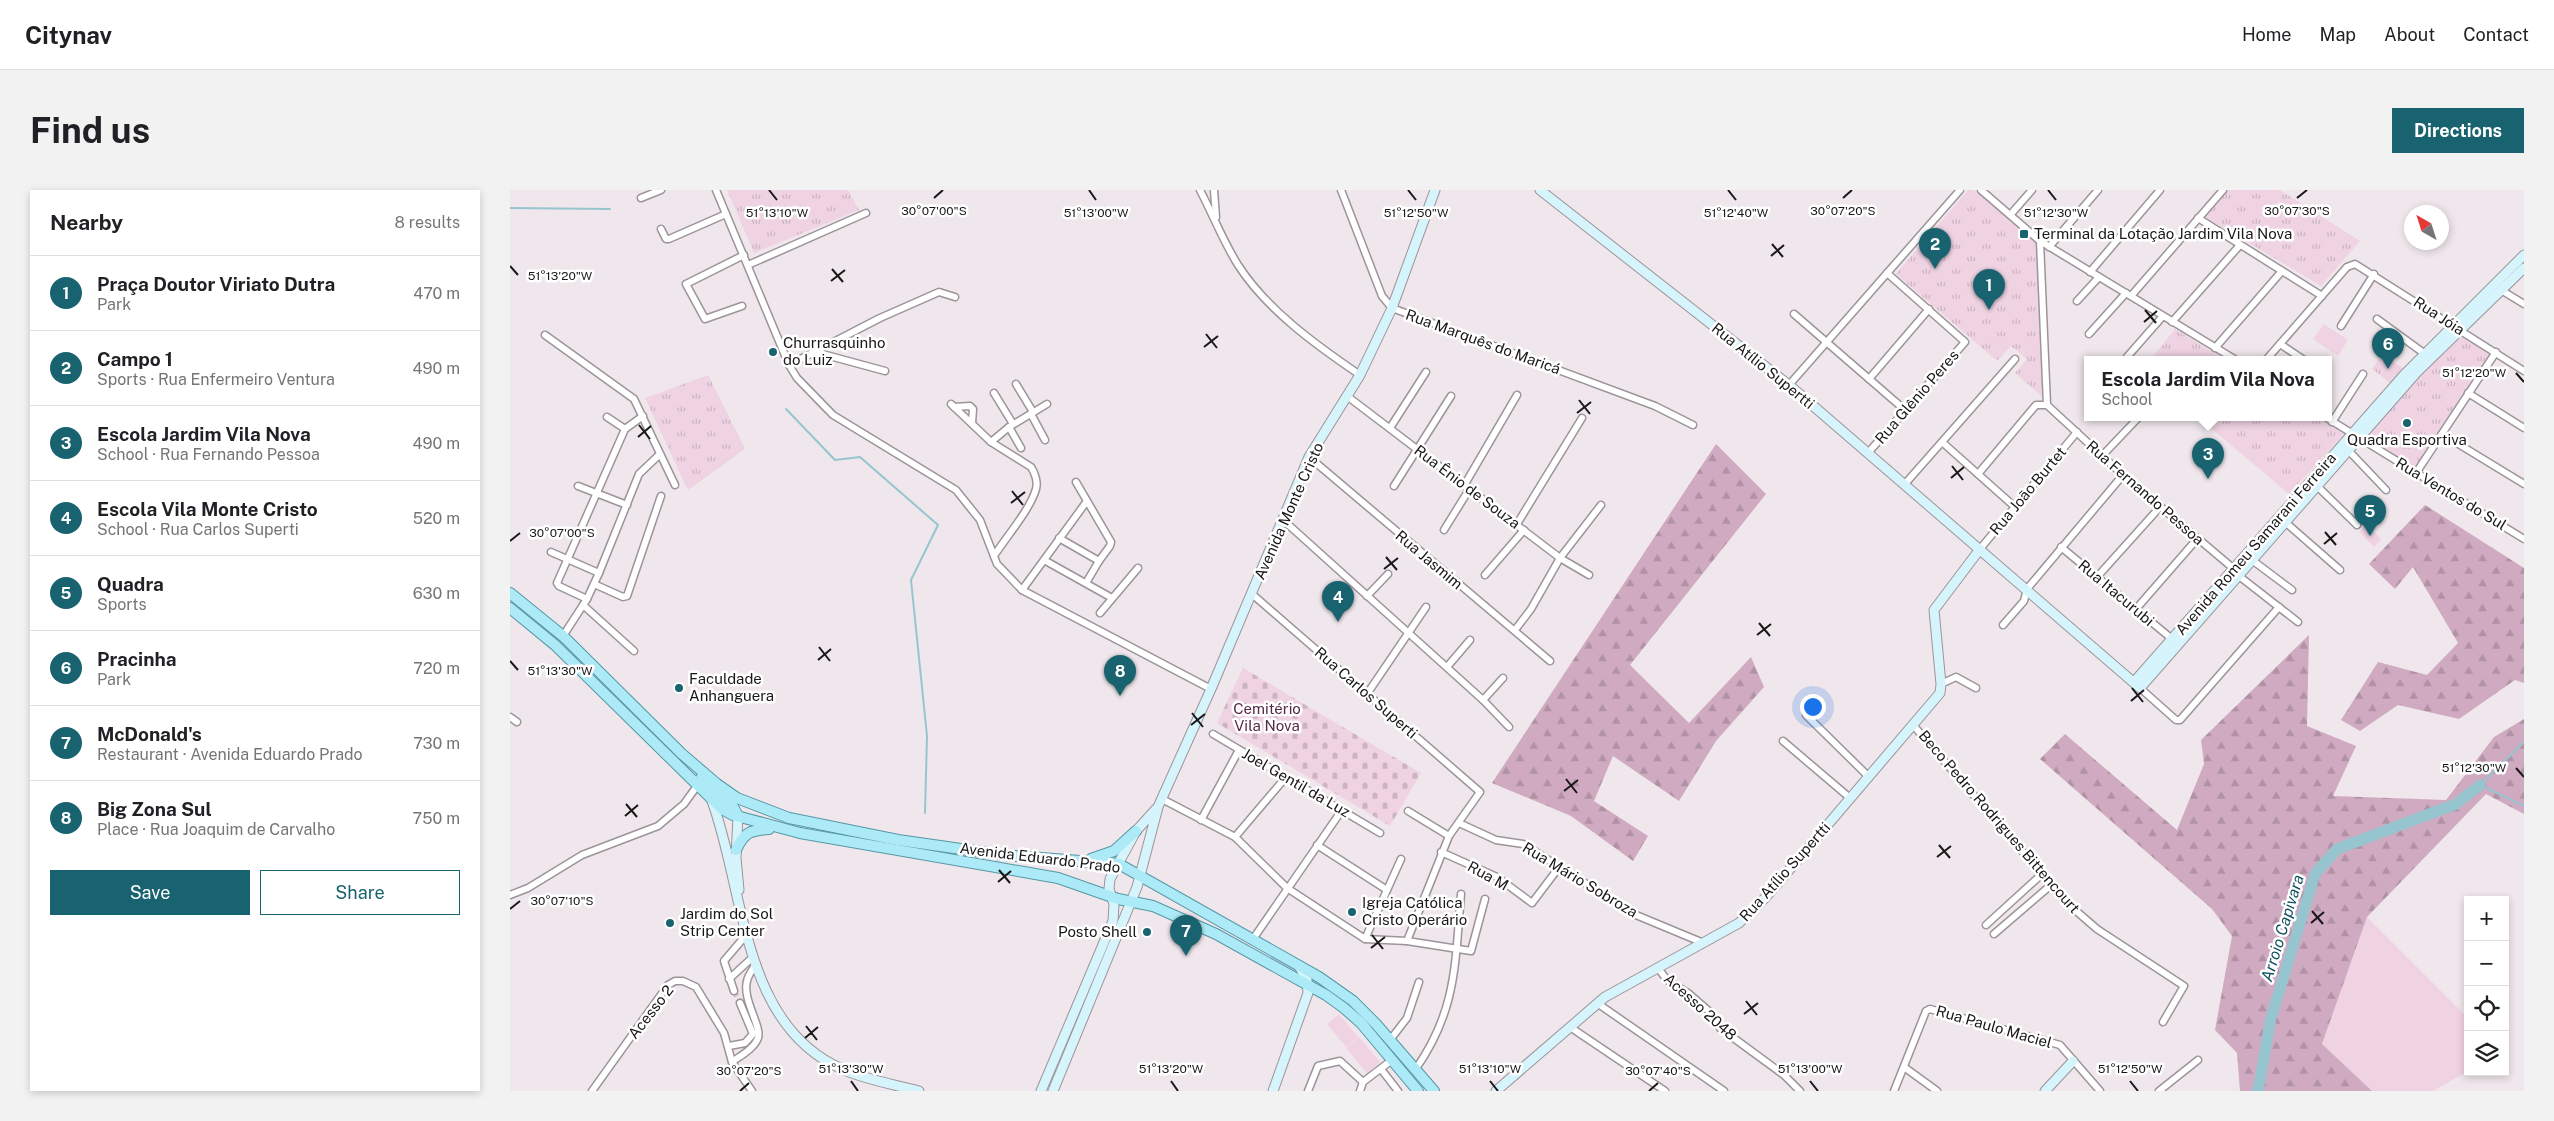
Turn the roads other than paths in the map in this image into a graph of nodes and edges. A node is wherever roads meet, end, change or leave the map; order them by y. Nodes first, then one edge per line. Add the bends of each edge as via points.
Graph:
1 (661, 190) edge
2 (716, 190) edge
3 (1200, 190) edge
4 (1214, 190) edge
5 (1341, 190) edge
6 (1435, 190) edge
7 (1540, 190) edge
8 (1960, 190) edge
9 (1982, 190) edge
10 (2032, 190) edge
11 (2098, 190) edge
12 (2160, 190) edge
13 (2222, 190) edge
14 (641, 198) dead end
15 (866, 213) dead end
16 (726, 214) junction
17 (2011, 214) junction
18 (2198, 218) junction
19 (1216, 221) junction
20 (661, 229) dead end
21 (2040, 241) junction
22 (2240, 245) junction
23 (2049, 247) junction
24 (744, 255) junction
25 (2524, 255) edge
26 (748, 265) junction
27 (2524, 268) edge
28 (2282, 271) junction
29 (2090, 272) junction
30 (1887, 273) junction
31 (2374, 274) junction
32 (2099, 277) junction
33 (2501, 290) junction
34 (2128, 294) junction
35 (2322, 296) junction
36 (955, 297) dead end
37 (2077, 301) dead end
38 (2524, 304) edge
39 (742, 306) dead end
40 (1392, 308) junction
41 (1929, 309) junction
42 (1794, 314) dead end
43 (2163, 316) junction
44 (2377, 319) dead end
45 (2172, 322) junction
46 (2342, 326) dead end
47 (2457, 327) junction
48 (545, 334) dead end
49 (2089, 334) dead end
50 (1826, 342) junction
51 (2280, 344) junction
52 (2215, 348) junction
53 (815, 352) junction
54 (2496, 352) junction
55 (2425, 354) junction
56 (2128, 356) edge
57 (2229, 356) edge
58 (2270, 356) edge
59 (2298, 356) edge
60 (2015, 359) dead end
61 (789, 364) junction
62 (885, 371) dead end
63 (2524, 371) edge
64 (1426, 372) dead end
65 (2363, 374) dead end
66 (1360, 375) junction
67 (1869, 379) junction
68 (1016, 384) dead end
69 (1789, 385) junction
70 (2468, 393) junction
71 (994, 394) dead end
72 (1518, 395) dead end
73 (1347, 396) junction
74 (1451, 396) dead end
75 (1048, 404) dead end
76 (2047, 405) junction
77 (1905, 410) junction
78 (1032, 413) junction
79 (643, 416) junction
80 (2332, 416) edge
81 (607, 418) dead end
82 (1582, 418) dead end
83 (2135, 421) edge
84 (2331, 421) edge
85 (972, 423) junction
86 (1011, 425) junction
87 (1693, 425) dead end
88 (1390, 428) junction
89 (2524, 428) edge
90 (625, 430) junction
91 (2077, 432) junction
92 (2442, 434) junction
93 (2356, 436) junction
94 (1045, 440) dead end
95 (991, 442) junction
96 (1942, 442) junction
97 (1021, 448) dead end
98 (1418, 449) junction
99 (2348, 450) junction
100 (1868, 453) junction
101 (660, 454) junction
102 (2101, 456) junction
103 (1309, 457) junction
104 (2416, 473) junction
105 (1978, 474) junction
106 (2123, 475) junction
107 (2322, 475) junction
108 (1076, 482) dead end
109 (2524, 484) edge
110 (675, 485) dead end
111 (1904, 485) junction
112 (578, 486) dead end
113 (1394, 486) dead end
114 (1467, 486) junction
115 (2317, 486) junction
116 (2386, 490) dead end
117 (598, 495) junction
118 (661, 496) dead end
119 (1086, 501) junction
120 (627, 505) junction
121 (1601, 505) dead end
122 (2015, 507) junction
123 (2160, 507) junction
124 (1282, 520) junction
125 (2285, 522) junction
126 (1517, 524) junction
127 (2358, 525) dead end
128 (1444, 530) dead end
129 (1524, 530) junction
130 (2271, 532) junction
131 (1060, 538) junction
132 (2197, 539) junction
133 (2524, 539) edge
134 (2061, 547) junction
135 (1980, 549) junction
136 (551, 552) dead end
137 (994, 556) junction
138 (569, 558) junction
139 (1560, 558) junction
140 (1044, 560) junction
141 (2252, 560) junction
142 (1100, 561) junction
143 (1138, 568) dead end
144 (2340, 570) dead end
145 (2236, 572) junction
146 (599, 573) junction
147 (1388, 574) dead end
148 (1485, 575) dead end
149 (1589, 575) dead end
150 (2097, 577) junction
151 (1086, 583) junction
152 (594, 584) junction
153 (2027, 589) junction
154 (1022, 590) junction
155 (2292, 590) dead end
156 (510, 593) edge
157 (1252, 594) junction
158 (1367, 596) junction
159 (1112, 598) junction
160 (585, 602) junction
161 (1426, 607) dead end
162 (510, 608) edge
163 (2279, 608) junction
164 (2136, 609) junction
165 (2204, 610) junction
166 (1100, 613) dead end
167 (2298, 622) dead end
168 (2003, 625) dead end
169 (1515, 630) junction
170 (1409, 634) junction
171 (563, 636) junction
172 (2172, 639) junction
173 (1470, 640) dead end
174 (634, 651) dead end
175 (1550, 661) dead end
176 (1447, 667) junction
177 (588, 678) junction
178 (1503, 678) dead end
179 (1941, 684) junction
180 (2137, 685) junction
181 (1976, 688) dead end
182 (1212, 689) junction
183 (1367, 694) junction
184 (626, 699) junction
185 (1484, 700) junction
186 (1806, 715) dead end
187 (510, 717) edge
188 (517, 722) dead end
189 (634, 723) junction
190 (1913, 725) junction
191 (1509, 726) dead end
192 (1213, 734) dead end
193 (1783, 741) dead end
194 (670, 742) junction
195 (1239, 750) junction
196 (682, 754) junction
197 (1286, 777) junction
198 (1869, 777) junction
199 (697, 786) junction
200 (1850, 798) junction
201 (712, 802) junction
202 (1160, 803) junction
203 (1342, 810) junction
204 (1408, 811) dead end
205 (738, 816) junction
206 (1201, 820) junction
207 (1459, 823) junction
208 (779, 828) junction
209 (1136, 831) junction
210 (1380, 833) dead end
211 (1449, 836) junction
212 (1235, 837) junction
213 (1317, 845) junction
214 (736, 850) junction
215 (1441, 852) junction
216 (1401, 859) dead end
217 (1088, 861) junction
218 (1119, 864) junction
219 (1560, 866) junction
220 (2042, 874) junction
221 (1139, 876) junction
222 (2050, 885) junction
223 (1287, 888) junction
224 (1387, 890) junction
225 (1461, 894) dead end
226 (510, 895) edge
227 (1110, 896) junction
228 (739, 898) junction
229 (1485, 899) dead end
230 (1131, 901) junction
231 (1986, 925) dead end
232 (747, 934) junction
233 (1994, 934) dead end
234 (1253, 939) junction
235 (1365, 939) junction
236 (1407, 941) junction
237 (1701, 942) junction
238 (1456, 949) junction
239 (755, 961) junction
240 (1298, 964) junction
241 (1658, 968) junction
242 (728, 979) junction
243 (1419, 982) dead end
244 (1308, 985) junction
245 (734, 991) tunnel mouth
246 (740, 1003) tunnel mouth
247 (1597, 1003) junction
248 (2162, 1022) dead end
249 (1570, 1027) junction
250 (1390, 1040) junction
251 (729, 1046) junction
252 (1392, 1060) junction
253 (2198, 1060) dead end
254 (2073, 1061) junction
255 (732, 1062) junction
256 (1904, 1067) junction
257 (1382, 1068) junction
258 (1415, 1070) junction
259 (1060, 1075) junction
260 (1364, 1082) junction
261 (592, 1091) edge
262 (752, 1091) edge
263 (918, 1091) edge
264 (1041, 1091) edge
265 (1053, 1091) edge
266 (1059, 1091) edge
267 (1272, 1091) edge
268 (1308, 1091) edge
269 (1360, 1091) edge
270 (1398, 1091) edge
271 (1418, 1091) edge
272 (1434, 1091) edge
273 (1496, 1091) edge
274 (1665, 1091) edge
275 (1724, 1091) edge
276 (1800, 1091) edge
277 (1894, 1091) edge
278 (1936, 1091) edge
279 (2045, 1091) edge
280 (2100, 1091) edge
281 (2159, 1091) edge

1 - 14 street
2 - 16 street
3 - 19 street
4 - 19 street
5 - 40 street, Rua Marquês do Maricá via 1382,296
6 - 40 street, Avenida Monte Cristo
7 - 69 street, Rua Atílio Supertti
8 - 30 street
9 - 17 street
10 - 17 street
11 - 23 street
12 - 29 street
13 - 18 street
15 - 26 street
16 - 20 street via 670,239 666,239
16 - 24 street
17 - 21 street
18 - 22 street
18 - 34 street
19 - 66 street via 1238,266 1255,287 1288,321
21 - 23 street
21 - 76 street
22 - 28 street
22 - 45 street
23 - 29 street
24 - 26 street
24 - 39 street via 686,284 705,319
25 - 47 street, Avenida Romeu Samarani Ferreira
26 - 61 street
27 - 33 street, Avenida Romeu Samarani Ferreira
28 - 35 street
28 - 52 street
29 - 32 street
30 - 41 street
30 - 50 street
31 - 35 street, Rua Jóia via 2359,264 2352,264
31 - 46 street
31 - 47 street, Rua Jóia
32 - 34 street
32 - 37 street
33 - 38 street
33 - 47 street, Avenida Romeu Samarani Ferreira
34 - 43 street
34 - 49 street
35 - 51 street
36 - 53 street via 939,292
40 - 66 street, Avenida Monte Cristo
40 - 87 street, Rua Marquês do Maricá via 1655,406
41 - 67 street
41 - 77 street, Rua Glênio Peres via 1965,341
42 - 50 street
43 - 45 street
43 - 56 street
44 - 55 street
45 - 52 street
47 - 54 street, Rua Jóia
47 - 55 street, Avenida Romeu Samarani Ferreira
47 - 93 street, Avenida Romeu Samarani Ferreira
48 - 79 street via 625,391 634,399
50 - 67 street
50 - 69 street
51 - 58 street
51 - 59 street
52 - 57 street
53 - 61 street
53 - 62 street
54 - 63 street, Rua Jóia
54 - 70 street
55 - 93 street, Avenida Romeu Samarani Ferreira
60 - 96 street
61 - 137 street via 797,378 834,415 956,490 980,520
64 - 88 street
65 - 80 street
66 - 73 street, Avenida Monte Cristo
67 - 77 street
68 - 78 street
69 - 100 street, Rua Atílio Supertti
70 - 89 street
70 - 92 street
71 - 86 street
72 - 114 street
73 - 88 street, Rua Ênio de Souza
73 - 103 street, Avenida Monte Cristo
74 - 98 street
75 - 78 street
76 - 91 street, Rua Fernando Pessoa
76 - 105 street via 2036,405
77 - 100 street, Rua Glênio Peres
78 - 86 street
78 - 94 street
79 - 90 street
79 - 101 street
81 - 90 street
82 - 126 street
83 - 102 street
84 - 93 street, Rua Ventos do Sul
85 - 85 street via 952,405 970,406 973,409
85 - 95 street
86 - 95 street
86 - 97 street
88 - 98 street, Rua Ênio de Souza
90 - 117 street
91 - 102 street, Rua Fernando Pessoa
91 - 122 street, Rua João Burtet
92 - 104 street
92 - 109 street
93 - 99 street, Avenida Romeu Samarani Ferreira
93 - 104 street, Rua Ventos do Sul
93 - 107 street, Avenida Romeu Samarani Ferreira
95 - 137 street via 1031,467 1037,487
96 - 105 street
96 - 111 street
98 - 113 street
98 - 114 street, Rua Ênio de Souza
99 - 107 street, Avenida Romeu Samarani Ferreira
99 - 116 street
100 - 111 street, Rua Atílio Supertti
101 - 110 street
101 - 120 street via 639,473
102 - 106 street, Rua Fernando Pessoa
103 - 124 street, Avenida Monte Cristo
103 - 169 street, Rua Jasmim via 1418,552
104 - 133 street, Rua Ventos do Sul
105 - 122 street
106 - 123 street, Rua Fernando Pessoa
106 - 134 street
107 - 115 street, Avenida Romeu Samarani Ferreira
107 - 130 street, Avenida Romeu Samarani Ferreira
108 - 119 street
111 - 135 street, Rua Atílio Supertti
112 - 117 street
114 - 126 street, Rua Ênio de Souza
114 - 128 street
115 - 125 street, Avenida Romeu Samarani Ferreira
115 - 127 street
117 - 120 street
117 - 138 street
118 - 152 street via 627,596
119 - 131 street
119 - 142 street via 1110,542
120 - 146 street
121 - 139 street
122 - 135 street, Rua João Burtet
123 - 132 street, Rua Fernando Pessoa
123 - 150 street
124 - 157 street, Avenida Monte Cristo
124 - 158 street
125 - 130 street, Avenida Romeu Samarani Ferreira
125 - 144 street
126 - 129 street, Rua Ênio de Souza
129 - 139 street, Rua Ênio de Souza
129 - 148 street
130 - 141 street, Avenida Romeu Samarani Ferreira
130 - 145 street, Avenida Romeu Samarani Ferreira
131 - 140 street
131 - 142 street
132 - 145 street, Rua Fernando Pessoa
132 - 164 street
134 - 150 street, Rua Itacurubi
134 - 153 street
135 - 153 street, Rua Atílio Supertti
135 - 179 street via 1934,610
136 - 138 street
137 - 154 street via 997,564
138 - 146 street
138 - 160 street via 557,584
139 - 149 street, Rua Ênio de Souza
139 - 169 street
140 - 151 street
140 - 154 street
141 - 145 street, Avenida Romeu Samarani Ferreira
141 - 155 street
142 - 151 street
143 - 159 street
145 - 163 street, Rua Fernando Pessoa
145 - 165 street, Avenida Romeu Samarani Ferreira
146 - 152 street
147 - 158 street
150 - 164 street, Rua Itacurubi
151 - 159 street
152 - 160 street
153 - 168 street via 2024,601
153 - 180 street, Rua Atílio Supertti
154 - 182 street
156 - 171 main road
157 - 182 street, Avenida Monte Cristo
157 - 183 street, Rua Carlos Superti
158 - 170 street
159 - 166 street
160 - 171 street
160 - 174 street
161 - 170 street
162 - 177 main road via 555,645
163 - 167 street, Rua Fernando Pessoa
163 - 180 street via 2178,721
164 - 172 street, Rua Itacurubi
165 - 172 street, Avenida Romeu Samarani Ferreira
165 - 180 street, Avenida Romeu Samarani Ferreira
169 - 175 street, Rua Jasmim
170 - 176 street
170 - 183 street
171 - 184 main road
172 - 180 street, Avenida Romeu Samarani Ferreira
173 - 176 street
176 - 185 street
177 - 184 main road via 615,698
177 - 189 main road, Avenida Eduardo Prado
178 - 185 street
179 - 181 street, Rua Atílio Supertti via 1950,678 1960,679
179 - 190 street, Rua Atílio Supertti via 1940,693
182 - 202 street, Avenida Monte Cristo
183 - 207 street, Rua Carlos Superti via 1480,792
184 - 194 main road
185 - 191 street
186 - 198 street
187 - 188 street
189 - 194 main road via 641,719
189 - 199 main road, Avenida Eduardo Prado
190 - 198 street, Rua Atílio Supertti
190 - 220 street, Beco Pedro Rodrigues Bittencourt
192 - 195 street, Joel Gentil da Luz
193 - 200 street
194 - 196 main road
195 - 197 street, Joel Gentil da Luz
195 - 206 street
196 - 205 main road via 710,787 732,805
196 - 217 main road, Avenida Eduardo Prado via 728,792 753,806 789,818 898,840 1003,855
197 - 203 street, Joel Gentil da Luz
197 - 212 street
198 - 200 street, Rua Atílio Supertti
199 - 201 main road, Avenida Eduardo Prado
199 - 226 street via 684,804 658,826 582,855 528,888
200 - 237 street, Rua Atílio Supertti via 1766,897 1739,923
201 - 205 main road, Avenida Eduardo Prado
201 - 228 street via 723,831
202 - 206 street
202 - 209 street, Avenida Monte Cristo
202 - 221 street, Avenida Monte Cristo
203 - 210 street, Joel Gentil da Luz
203 - 213 street
204 - 211 street
205 - 208 main road, Avenida Eduardo Prado
205 - 214 street
206 - 212 street
207 - 211 street
207 - 219 street, Rua Mário Sobroza via 1496,840 1523,844
208 - 214 main road via 752,830 742,836
208 - 227 main road, Avenida Eduardo Prado via 1058,878
209 - 217 main road via 1114,851
209 - 218 street, Avenida Monte Cristo
211 - 215 street
212 - 223 street
213 - 223 street
213 - 224 street
214 - 228 street
215 - 219 street, Rua M via 1497,877 1533,903
215 - 236 street
216 - 224 street
217 - 218 main road, Avenida Eduardo Prado
218 - 221 main road, Avenida Eduardo Prado
218 - 227 street, Avenida Monte Cristo via 1110,879
219 - 237 street, Rua Mário Sobroza via 1636,915
220 - 222 street, Beco Pedro Rodrigues Bittencourt
220 - 231 street
221 - 230 street, Avenida Monte Cristo
221 - 234 main road, Avenida Eduardo Prado
222 - 233 street
222 - 248 street, Beco Pedro Rodrigues Bittencourt via 2097,929 2184,986
223 - 234 street
223 - 235 street
224 - 235 street
225 - 238 street
227 - 230 main road, Avenida Eduardo Prado
227 - 264 street, Avenida Monte Cristo via 1114,904 1113,921
228 - 232 street
229 - 238 street via 1471,951
230 - 244 main road, Avenida Eduardo Prado via 1153,906 1208,930
230 - 259 street, Avenida Monte Cristo
232 - 239 street
232 - 242 street via 725,958
234 - 240 main road, Avenida Eduardo Prado
235 - 236 street
236 - 238 street
237 - 241 street, Rua Atílio Supertti
238 - 258 street via 1448,1008 1432,1046
239 - 242 street
239 - 255 street via 746,986 758,1037 753,1046
239 - 263 street via 781,1019 805,1046 841,1069
240 - 244 street
240 - 250 main road, Avenida Eduardo Prado via 1353,1001
241 - 247 street, Rua Atílio Supertti
241 - 276 street, Acesso 2048 via 1667,980 1712,1013 1720,1028 1784,1074
242 - 245 street
243 - 250 street via 1407,1018
244 - 252 main road, Avenida Eduardo Prado via 1350,1013
244 - 267 street
246 - 251 street via 752,1034 745,1043
247 - 249 street, Rua Atílio Supertti
247 - 275 street
249 - 273 street, Rua Atílio Supertti
249 - 274 street
250 - 258 main road, Avenida Eduardo Prado
251 - 255 street
251 - 261 street, Acesso 2 via 696,987 675,981 668,985
252 - 257 street
252 - 271 main road, Avenida Eduardo Prado
253 - 281 street
254 - 256 street, Rua Paulo Maciel via 2060,1045 1928,1009
254 - 279 street
254 - 280 street, Rua Paulo Maciel
255 - 262 street
256 - 277 street
256 - 278 street
257 - 260 street
257 - 270 street
258 - 272 main road, Avenida Eduardo Prado
259 - 265 street, Avenida Monte Cristo
259 - 266 street
260 - 268 street via 1340,1061 1318,1066
260 - 269 street

